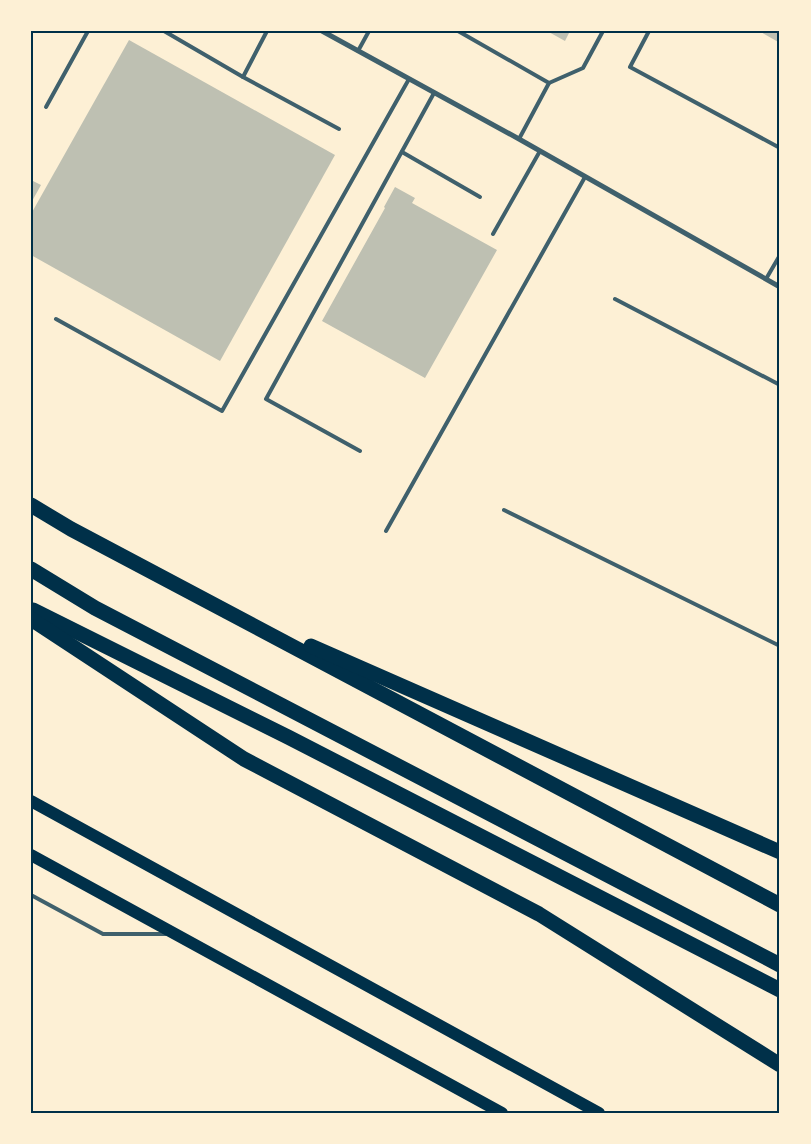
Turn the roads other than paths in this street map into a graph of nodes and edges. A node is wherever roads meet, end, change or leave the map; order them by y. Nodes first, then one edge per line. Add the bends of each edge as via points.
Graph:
1 (88, 31) edge
2 (164, 31) edge
3 (267, 31) edge
4 (322, 31) edge
5 (369, 31) edge
6 (458, 31) edge
7 (603, 31) edge
8 (649, 31) edge
9 (358, 51) junction
10 (243, 76) junction
11 (409, 79) junction
12 (550, 83) junction
13 (434, 93) junction
14 (46, 107) dead end
15 (339, 129) dead end
16 (519, 139) junction
17 (780, 148) edge
18 (540, 151) junction
19 (402, 152) junction
20 (585, 177) junction
21 (480, 197) dead end
22 (493, 234) dead end
23 (780, 255) edge
24 (766, 279) junction
25 (780, 287) edge
26 (615, 299) dead end
27 (56, 319) dead end
28 (780, 385) edge
29 (360, 451) dead end
30 (31, 505) edge
31 (504, 510) dead end
32 (386, 531) dead end
33 (31, 569) edge
34 (202, 598) junction
35 (31, 609) edge
36 (31, 618) edge
37 (780, 646) edge
38 (31, 801) edge
39 (780, 852) edge
40 (31, 855) edge
41 (31, 895) edge
42 (780, 903) edge
43 (176, 934) junction
44 (780, 965) edge
45 (780, 990) edge
46 (780, 1065) edge
47 (502, 1113) edge
48 (599, 1113) edge

1 - 14 lane
2 - 10 lane
3 - 10 lane
4 - 9 street
5 - 9 lane
6 - 12 lane
7 - 12 lane via 583,68
8 - 17 lane via 630,67
9 - 11 street
10 - 15 lane
11 - 13 street
11 - 27 lane via 222,411
12 - 16 lane
13 - 16 street
13 - 19 lane
16 - 18 street
18 - 20 street
18 - 22 lane
19 - 21 lane
19 - 29 lane via 266,399
20 - 24 street
20 - 32 lane
23 - 24 lane
24 - 25 street
26 - 28 lane
30 - 34 highway
31 - 37 lane
33 - 44 highway via 95,608
34 - 39 highway
34 - 42 highway
35 - 45 highway
36 - 46 highway via 244,760 539,914
38 - 48 main road
40 - 43 main road
41 - 43 lane via 103,934
43 - 47 main road

